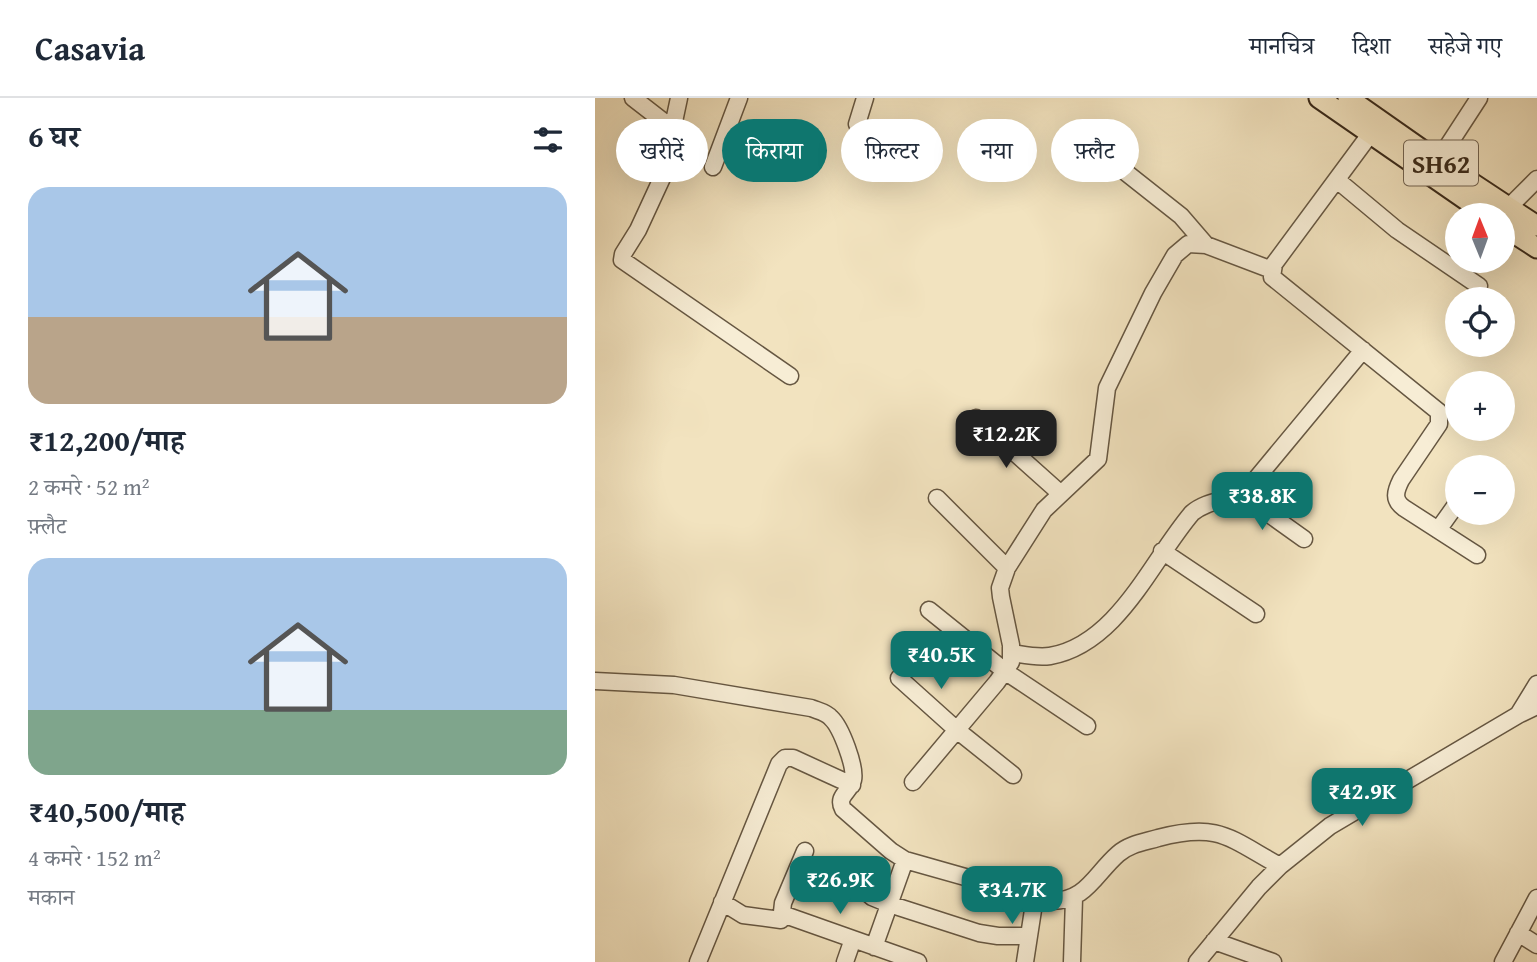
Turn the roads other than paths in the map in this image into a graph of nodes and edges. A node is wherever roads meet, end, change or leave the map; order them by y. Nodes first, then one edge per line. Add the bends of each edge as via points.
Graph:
1 (633, 98) edge
2 (679, 98) edge
3 (739, 98) edge
4 (865, 98) edge
5 (1319, 98) edge
6 (1348, 98) edge
7 (1479, 98) edge
8 (659, 119) edge
9 (675, 119) edge
10 (859, 119) edge
11 (1371, 133) junction
12 (1438, 161) junction
13 (713, 167) dead end
14 (1537, 179) edge
15 (1336, 180) junction
16 (660, 182) edge
17 (1138, 182) edge
18 (1471, 203) edge
19 (1490, 203) edge
20 (1515, 205) edge
21 (1515, 219) edge
22 (1515, 225) edge
23 (1537, 226) edge
24 (1206, 246) junction
25 (1537, 248) edge
26 (1272, 270) junction
27 (1479, 286) dead end
28 (1363, 350) junction
29 (790, 376) dead end
30 (976, 418) dead end
31 (1241, 494) junction
32 (1061, 495) junction
33 (937, 498) dead end
34 (1445, 520) edge
35 (1438, 530) junction
36 (1304, 539) dead end
37 (1162, 551) junction
38 (1477, 555) dead end
39 (1007, 568) junction
40 (929, 610) dead end
41 (1256, 614) dead end
42 (1012, 653) junction
43 (1006, 672) junction
44 (899, 678) dead end
45 (595, 681) edge
46 (1537, 684) edge
47 (1537, 706) edge
48 (1518, 715) junction
49 (1087, 726) dead end
50 (958, 731) junction
51 (1013, 775) dead end
52 (913, 782) dead end
53 (852, 785) junction
54 (805, 851) dead end
55 (905, 860) junction
56 (1280, 866) junction
57 (844, 873) dead end
58 (1035, 897) junction
59 (1074, 898) junction
60 (1537, 898) edge
61 (723, 902) junction
62 (889, 904) junction
63 (781, 920) dead end
64 (1518, 933) junction
65 (1029, 936) junction
66 (853, 939) junction
67 (1214, 941) junction
68 (1537, 945) edge
69 (874, 947) junction
70 (698, 962) edge
71 (845, 962) edge
72 (918, 962) edge
73 (1025, 962) edge
74 (1072, 962) edge
75 (1197, 962) edge
76 (1273, 962) edge
77 (1503, 962) edge

1 - 8 street
2 - 9 street
3 - 13 street
4 - 10 street
5 - 11 main road, SH62
6 - 12 main road, SH62
7 - 12 street
11 - 15 street
11 - 18 main road, SH62
12 - 19 main road, SH62
14 - 20 street
15 - 26 street
15 - 27 street via 1397,230
16 - 29 street via 622,260
17 - 24 street via 1181,216
21 - 23 main road, SH62
22 - 25 main road, SH62
24 - 26 street
24 - 32 street via 1188,244 1175,255 1107,388 1098,459
26 - 28 street via 1277,282
28 - 31 street
28 - 35 street via 1439,412 1439,425 1396,490 1398,504
30 - 32 street
31 - 36 street
31 - 37 street via 1199,507
32 - 39 street via 1038,517
33 - 39 street
34 - 35 street
35 - 38 street
37 - 41 street
37 - 42 street via 1102,631 1052,655
39 - 42 street via 1000,597
40 - 43 street
42 - 43 street
43 - 49 street
43 - 50 street
44 - 50 street
45 - 53 street via 674,685 820,711 829,715 840,732 854,769
46 - 48 street
47 - 48 street
48 - 56 street via 1340,820
50 - 51 street
50 - 52 street
53 - 55 street via 841,798 843,809
53 - 61 street via 803,760 785,758 775,771
54 - 66 street via 782,912
55 - 58 street
55 - 62 street
56 - 59 street via 1217,832 1190,830 1129,846
56 - 67 street
57 - 62 street via 872,897
58 - 59 street via 1050,901
58 - 65 street
59 - 74 street
60 - 64 street
61 - 63 street via 743,915
61 - 70 street
62 - 65 street via 978,933
62 - 69 street
64 - 68 street
64 - 77 street
65 - 73 street
66 - 69 street
66 - 71 street
67 - 75 street
67 - 76 street
69 - 72 street

